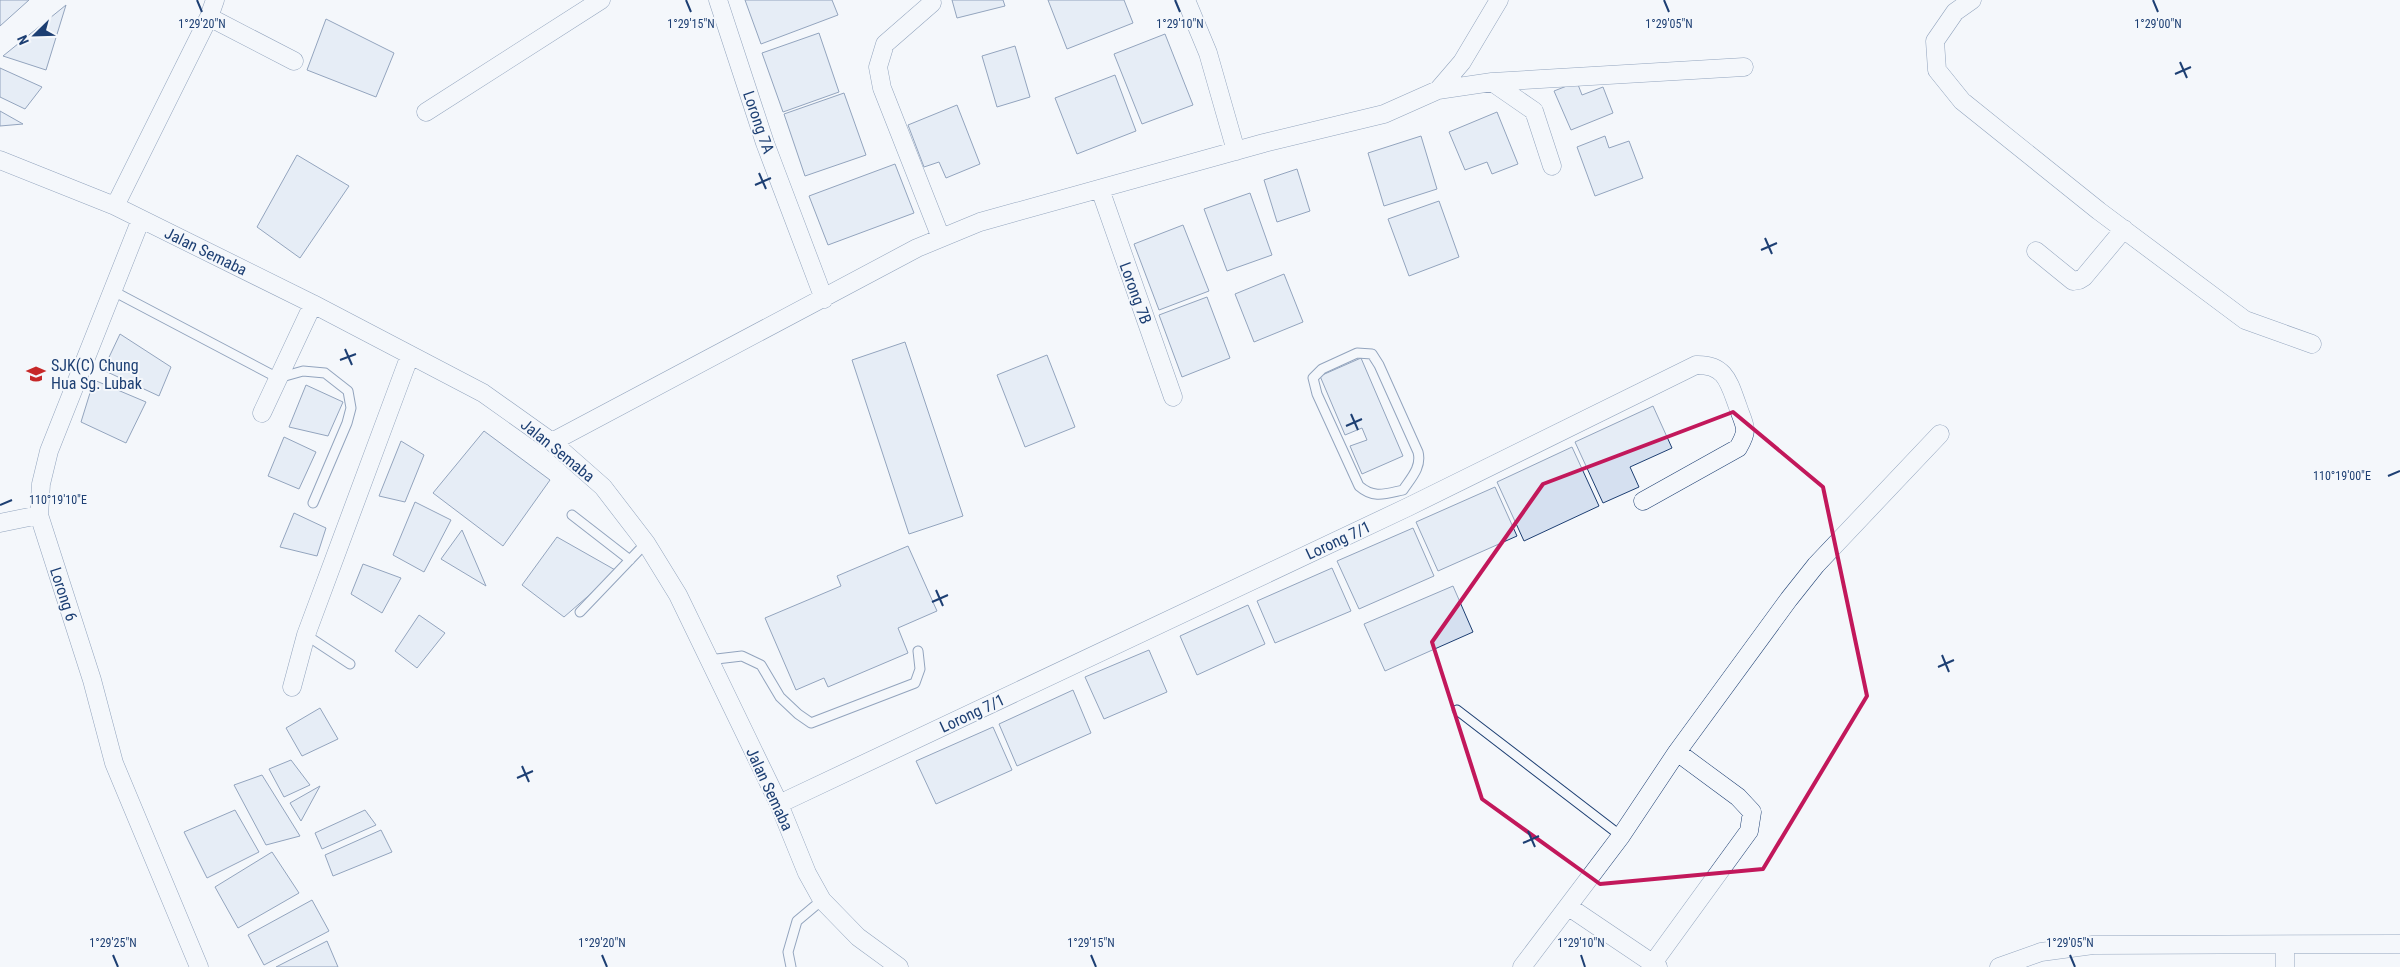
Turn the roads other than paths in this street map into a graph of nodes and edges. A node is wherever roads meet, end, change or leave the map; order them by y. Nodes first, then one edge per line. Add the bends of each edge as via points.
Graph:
1 (215, 0) edge
2 (601, 0) edge
3 (718, 0) edge
4 (1186, 0) edge
5 (1499, 0) edge
6 (1972, 0) edge
7 (932, 2) dead end
8 (209, 17) junction
9 (294, 62) dead end
10 (1744, 67) dead end
11 (1492, 82) junction
12 (1438, 90) junction
13 (426, 112) dead end
14 (1236, 151) junction
15 (0, 160) edge
16 (1552, 166) dead end
17 (1100, 189) junction
18 (116, 206) junction
19 (142, 220) junction
20 (2124, 229) junction
21 (941, 238) junction
22 (2036, 251) dead end
23 (113, 291) junction
24 (824, 299) junction
25 (313, 304) junction
26 (2312, 344) dead end
27 (410, 355) junction
28 (278, 378) junction
29 (1174, 397) dead end
30 (262, 413) dead end
31 (1940, 434) dead end
32 (552, 442) junction
33 (1403, 490) junction
34 (1643, 501) dead end
35 (313, 503) dead end
36 (1408, 507) junction
37 (39, 515) junction
38 (572, 515) dead end
39 (0, 523) edge
40 (646, 542) junction
41 (630, 560) junction
42 (580, 612) dead end
43 (306, 634) junction
44 (918, 651) dead end
45 (708, 660) junction
46 (350, 664) dead end
47 (292, 687) dead end
48 (1457, 710) dead end
49 (1677, 752) junction
50 (780, 804) junction
51 (1621, 836) junction
52 (822, 900) junction
53 (1568, 907) junction
54 (2400, 944) edge
55 (2285, 945) junction
56 (1656, 965) edge
57 (199, 967) edge
58 (791, 967) edge
59 (899, 967) edge
60 (1522, 967) edge
61 (1999, 967) edge
62 (2284, 967) edge

1 - 8 street
2 - 13 street
3 - 24 street, Lorong 7A via 766,143
4 - 14 street via 1208,53
5 - 12 street via 1462,62
6 - 20 street via 1955,12 1935,41 1937,70 1962,101
7 - 21 street via 885,44 878,67 882,88
8 - 9 street
8 - 18 street
10 - 11 street
11 - 12 street
11 - 16 street via 1534,111
12 - 14 street via 1384,114
14 - 17 street
15 - 18 street, Jalan Semaba
17 - 21 street via 980,222
17 - 29 street, Lorong 7B
18 - 19 street, Jalan Semaba
19 - 23 street, Lorong 6
19 - 25 street, Jalan Semaba
20 - 22 street via 2079,280 2073,280
20 - 26 street via 2245,320
21 - 24 street
23 - 28 lane
23 - 37 street, Lorong 6 via 49,451 41,484
24 - 32 street
25 - 27 street, Jalan Semaba
25 - 28 street
27 - 32 street, Jalan Semaba via 483,393
27 - 43 street
28 - 30 street
28 - 35 lane via 303,372 325,373 348,391 351,408 347,423
31 - 49 street via 1816,565
32 - 40 street, Jalan Semaba via 603,487
33 - 33 lane via 1420,460 1372,354 1357,353 1322,369 1314,378 1317,394 1359,486 1368,494 1378,495
33 - 36 lane
34 - 36 street, Lorong 7/1 via 1738,448 1742,440 1745,429 1729,382 1709,364 1696,365
36 - 50 street, Lorong 7/1
37 - 39 street
37 - 57 street, Lorong 6 via 92,680 114,764
38 - 41 lane
40 - 41 lane
40 - 45 street, Jalan Semaba via 678,595
41 - 42 lane
43 - 46 lane
43 - 47 street
44 - 45 lane via 920,669 915,683 811,723 780,697 761,665 742,656
45 - 50 street, Jalan Semaba
48 - 51 lane
49 - 51 street
49 - 56 street via 1738,797 1752,812 1749,831
50 - 52 street, Jalan Semaba via 807,873
51 - 53 street
52 - 58 lane via 797,921 788,952
52 - 59 street, Jalan Semaba via 858,938
53 - 56 street
53 - 60 street
54 - 55 street
55 - 61 street via 2093,945 2041,952
55 - 62 street

